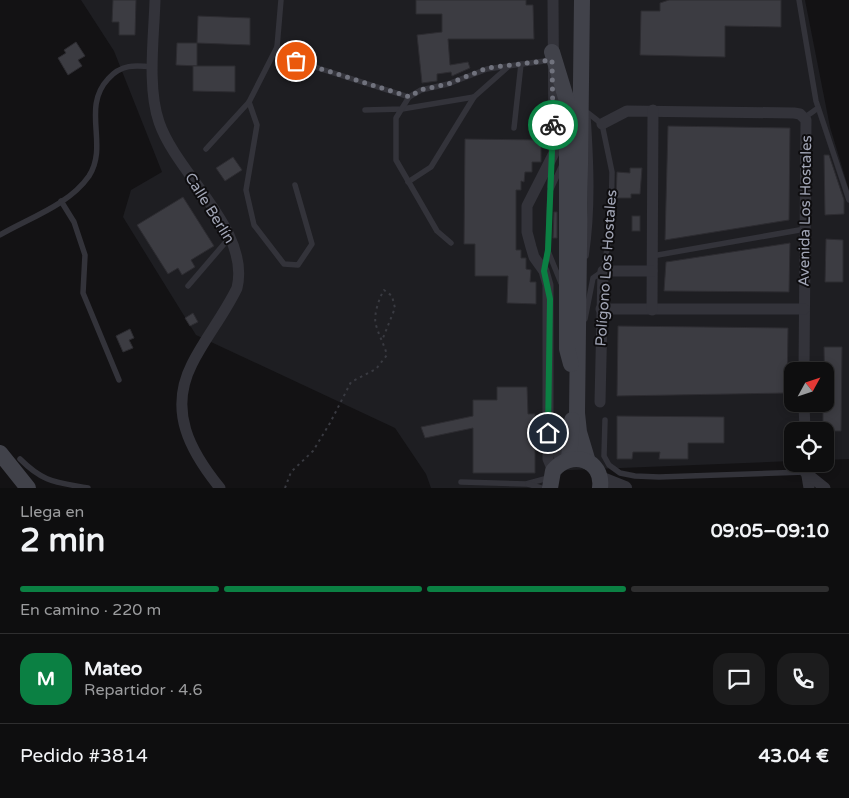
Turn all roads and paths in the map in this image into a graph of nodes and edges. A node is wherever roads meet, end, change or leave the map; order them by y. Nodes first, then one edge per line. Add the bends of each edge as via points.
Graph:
1 (155, 0) edge
2 (281, 0) edge
3 (553, 0) edge
4 (574, 0) edge
5 (582, 0) edge
6 (799, 0) edge
7 (582, 27) junction
8 (277, 47) junction
9 (552, 56) junction
10 (521, 64) junction
11 (509, 66) junction
12 (154, 67) junction
13 (410, 97) junction
14 (474, 97) junction
15 (249, 102) junction
16 (818, 108) junction
17 (402, 109) junction
18 (365, 110) dead end
19 (653, 110) junction
20 (588, 113) junction
21 (804, 118) junction
22 (602, 124) junction
23 (514, 128) dead end
24 (573, 135) junction
25 (206, 150) dead end
26 (567, 154) junction
27 (551, 161) junction
28 (408, 182) junction
29 (295, 185) dead end
30 (550, 191) junction
31 (849, 200) edge
32 (61, 201) junction
33 (805, 228) junction
34 (0, 234) edge
35 (230, 237) junction
36 (451, 243) dead end
37 (548, 250) junction
38 (652, 256) junction
39 (544, 271) junction
40 (603, 271) junction
41 (652, 272) junction
42 (188, 286) dead end
43 (574, 296) junction
44 (804, 308) junction
45 (601, 309) junction
46 (652, 310) junction
47 (383, 338) junction
48 (804, 362) edge
49 (571, 364) junction
50 (119, 380) dead end
51 (600, 402) dead end
52 (577, 413) junction
53 (605, 420) dead end
54 (0, 453) edge
55 (20, 459) dead end
56 (588, 462) junction
57 (784, 469) edge
58 (806, 472) edge
59 (809, 472) edge
60 (554, 474) edge
61 (461, 482) dead end
62 (600, 483) edge
63 (526, 484) junction
64 (28, 488) edge
65 (88, 488) edge
66 (220, 488) edge
67 (285, 488) edge
68 (625, 488) edge
69 (809, 488) edge
70 (825, 488) edge

1 - 12 street, Calle Berlín
2 - 8 lane
3 - 9 street
4 - 24 main road
5 - 7 main road
6 - 16 lane
7 - 20 lane via 587,48
7 - 43 main road
8 - 13 lane via 296,61
8 - 15 lane
9 - 10 lane
9 - 26 main road via 566,100
9 - 27 street via 554,153
10 - 11 lane
10 - 23 lane
11 - 13 lane via 487,68 448,84 420,90
11 - 14 lane
12 - 32 lane via 134,65 121,68 100,88 95,104 98,147 95,164 84,183
12 - 35 street, Calle Berlín via 155,109 168,142
13 - 17 lane
14 - 17 lane
14 - 28 lane via 431,167
15 - 25 lane
15 - 29 lane via 258,125 246,190 254,225 284,264 298,265 312,244
16 - 21 lane
16 - 31 lane
17 - 18 lane
17 - 28 lane via 396,118 396,160
19 - 21 street, Avenida Los Hostales via 794,112
19 - 22 street, Avenida Los Hostales via 627,111
19 - 38 street
20 - 22 lane
20 - 43 lane via 590,233
21 - 33 street, Avenida Los Hostales via 807,127
22 - 40 lane, Polígono Los Hostales via 612,172 611,228
24 - 26 lane
24 - 49 main road
26 - 30 lane
26 - 43 main road
27 - 30 lane
27 - 39 street via 527,206 527,232 534,257
28 - 36 lane via 436,231
30 - 37 lane
32 - 34 lane
32 - 50 lane via 74,222 85,255 83,293
33 - 38 lane
33 - 44 street, Avenida Los Hostales
35 - 42 lane
35 - 66 street, Calle Berlín via 238,258 237,288 191,365 182,401 189,443
37 - 39 lane
37 - 43 lane
38 - 41 street
39 - 60 street via 550,299 548,433
40 - 41 street
40 - 45 street, Polígono Los Hostales
40 - 52 lane via 593,278 583,330
41 - 46 street
43 - 49 main road via 567,349
43 - 52 main road
44 - 46 street, Avenida Los Hostales
44 - 48 street, Avenida Los Hostales
45 - 46 street, Avenida Los Hostales
45 - 51 street, Polígono Los Hostales
47 - 47 path via 395,308 392,296 384,290 375,324
47 - 67 path via 387,355 376,369 351,382 313,451 291,472
49 - 60 main road via 572,428
52 - 56 main road
53 - 57 lane via 604,456 609,465 620,473 659,477
54 - 64 main road
55 - 65 lane via 48,481
56 - 60 main road via 580,459
56 - 62 main road
58 - 69 street
59 - 70 street
60 - 63 lane
60 - 63 lane
61 - 63 lane
62 - 68 street

